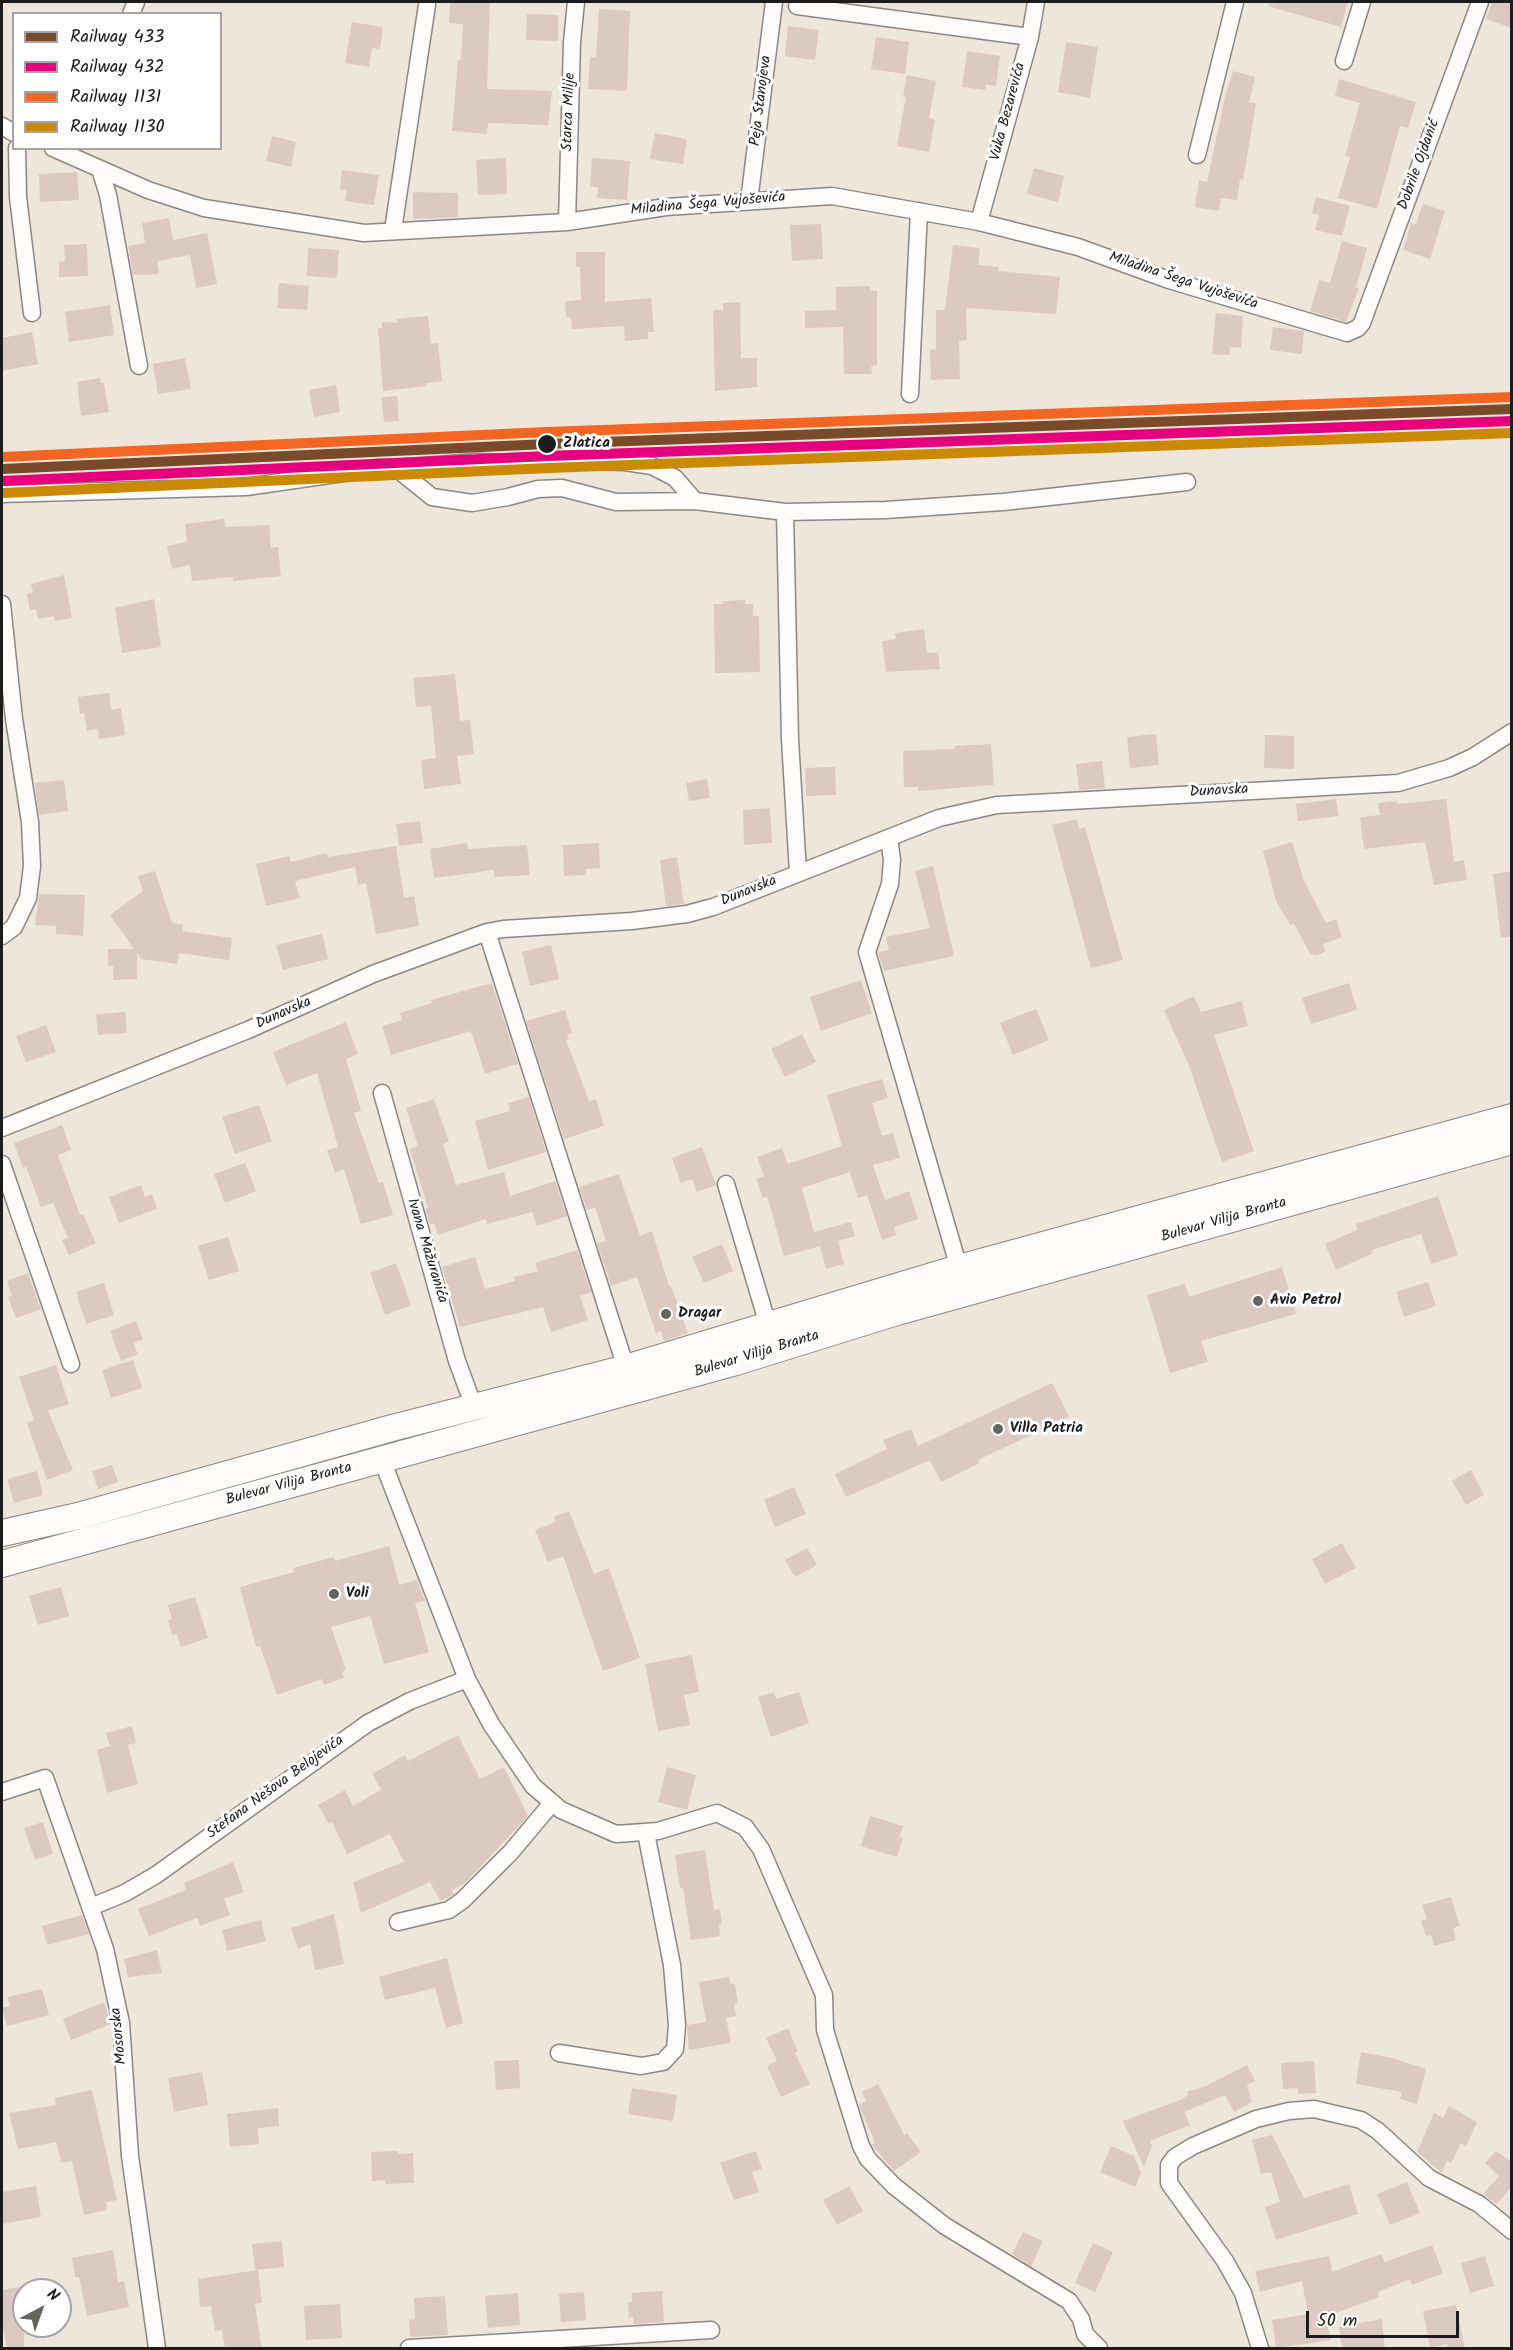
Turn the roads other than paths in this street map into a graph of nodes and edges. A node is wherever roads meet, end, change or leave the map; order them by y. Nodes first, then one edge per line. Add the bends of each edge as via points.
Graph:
1 (576, 2) edge
2 (774, 2) edge
3 (1036, 2) edge
4 (1235, 2) edge
5 (1362, 2) edge
6 (1480, 2) edge
7 (427, 5) dead end
8 (797, 6) dead end
9 (1030, 37) junction
10 (1344, 61) dead end
11 (17, 150) edge
12 (59, 150) edge
13 (1197, 155) dead end
14 (100, 169) junction
15 (749, 201) junction
16 (919, 211) junction
17 (567, 222) junction
18 (979, 222) junction
19 (393, 230) junction
20 (32, 313) dead end
21 (1358, 328) joint
22 (139, 366) dead end
23 (910, 394) dead end
24 (396, 468) junction
25 (1187, 482) dead end
26 (2, 494) edge
27 (695, 501) junction
28 (785, 512) junction
29 (2, 604) edge
30 (1512, 732) edge
31 (890, 838) junction
32 (798, 873) junction
33 (486, 932) junction
34 (2, 936) edge
35 (382, 1093) dead end
36 (1512, 1117) edge
37 (2, 1128) edge
38 (1512, 1140) edge
39 (2, 1164) edge
40 (726, 1184) dead end
41 (960, 1268) junction
42 (768, 1324) junction
43 (70, 1364) dead end
44 (626, 1368) junction
45 (474, 1407) junction
46 (382, 1460) junction
47 (2, 1533) edge
48 (2, 1564) edge
49 (466, 1679) junction
50 (2, 1792) edge
51 (552, 1803) junction
52 (646, 1833) junction
53 (91, 1906) junction
54 (398, 1922) dead end
55 (559, 2053) dead end
56 (1512, 2231) edge
57 (711, 2330) dead end
58 (157, 2349) edge
59 (409, 2349) edge
60 (1099, 2349) edge
61 (1260, 2349) edge

1 - 17 street, Starca Milije
2 - 15 street, Peja Stanojeva
3 - 9 street, Vuka Bezarevića
4 - 13 street
5 - 10 street
6 - 21 street, Dobrile Ojdanić
7 - 19 street
8 - 9 street
9 - 18 street, Vuka Bezarevića
11 - 20 street via 18,197
12 - 14 street, Miladina Šega Vujoševića
14 - 19 street, Miladina Šega Vujoševića via 172,199 234,214 364,233
14 - 22 street
15 - 16 street, Miladina Šega Vujoševića via 832,196
15 - 17 street, Miladina Šega Vujoševića via 634,210
16 - 18 street, Miladina Šega Vujoševića
16 - 23 street
17 - 19 street, Miladina Šega Vujoševića
18 - 21 street, Miladina Šega Vujoševića via 1078,247 1169,280 1347,333
24 - 26 street via 246,487
24 - 27 street via 432,497 472,502 562,488 616,502
24 - 27 street via 477,462 625,462 652,466 675,478
25 - 28 street via 1003,502
27 - 28 street
28 - 32 street via 790,739
29 - 34 street via 30,822 32,866 28,898 14,927
30 - 31 street, Dunavska via 1449,768 1398,783 1020,803 969,810
31 - 32 street, Dunavska
31 - 41 street via 890,884 867,952
32 - 33 street, Dunavska via 687,914
33 - 37 street, Dunavska via 373,974 248,1030
33 - 44 street
35 - 45 street, Ivana Mažuranića via 457,1361
36 - 41 main road, Bulevar Vilija Branta
38 - 46 main road, Bulevar Vilija Branta
39 - 43 street
40 - 42 street
41 - 42 main road, Bulevar Vilija Branta
42 - 44 main road, Bulevar Vilija Branta
44 - 45 main road, Bulevar Vilija Branta
45 - 47 main road, Bulevar Vilija Branta via 89,1514
46 - 48 main road, Bulevar Vilija Branta
46 - 49 street
49 - 51 street via 522,1772
49 - 53 street, Stefana Nešova Belojevića via 368,1722 156,1875
50 - 53 street, Mosorska via 45,1778
51 - 52 street via 582,1821 616,1834
51 - 54 street via 512,1852 463,1900 449,1910
52 - 55 street via 672,1965 678,2025 675,2049 663,2062 640,2066
52 - 60 street via 717,1813 745,1827 760,1849 824,1995 825,2030 868,2159 894,2186 945,2226 1069,2301 1085,2334
53 - 58 street, Mosorska via 121,2023 130,2156
56 - 61 street via 1479,2205 1430,2178 1361,2120 1314,2109 1289,2111 1256,2119 1193,2146 1175,2157 1169,2166 1169,2183 1226,2261 1243,2293
57 - 59 street

